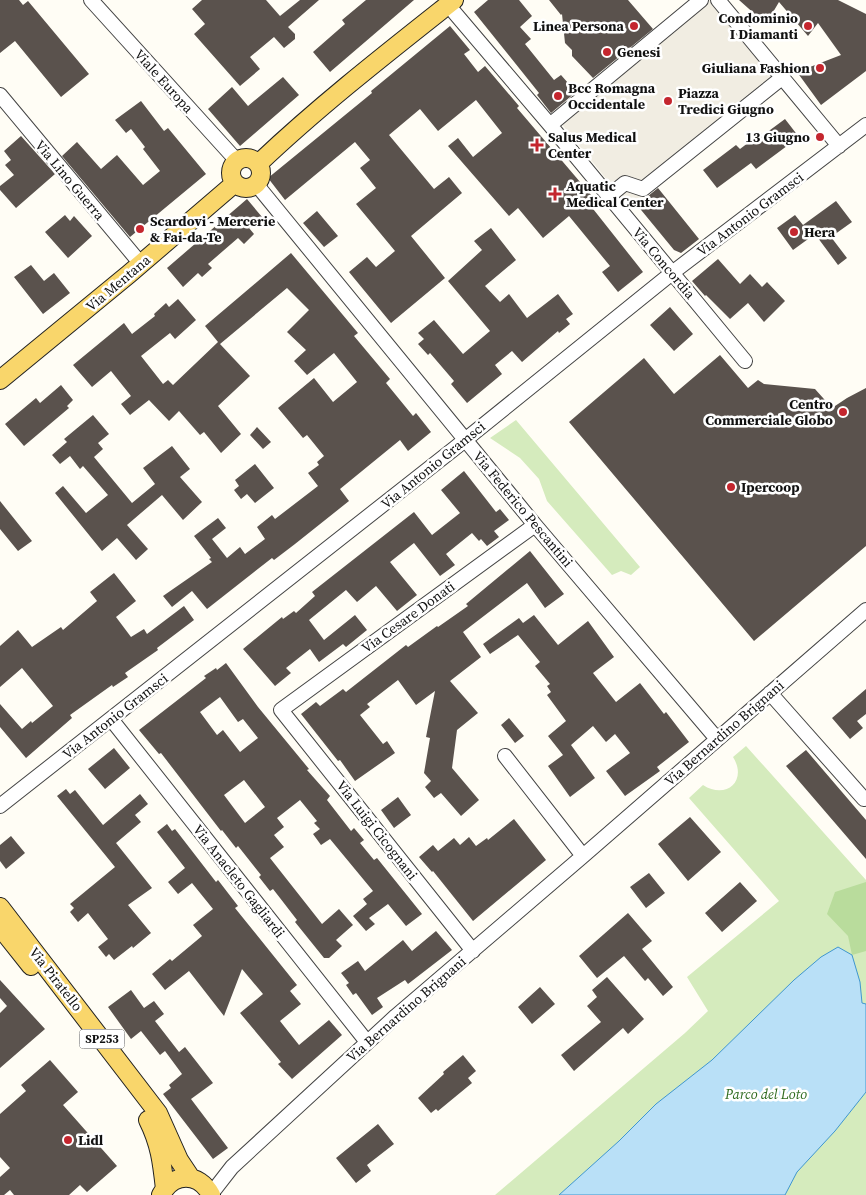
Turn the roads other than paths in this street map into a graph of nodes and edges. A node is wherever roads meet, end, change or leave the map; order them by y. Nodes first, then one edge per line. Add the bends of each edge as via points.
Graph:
1 (91, 0) edge
2 (701, 0) edge
3 (718, 0) edge
4 (451, 2) edge
5 (783, 77) junction
6 (0, 96) edge
7 (550, 125) junction
8 (866, 125) edge
9 (839, 146) junction
10 (237, 161) junction
11 (258, 164) junction
12 (235, 183) junction
13 (256, 184) junction
14 (609, 196) junction
15 (141, 264) junction
16 (672, 273) junction
17 (745, 361) dead end
18 (0, 380) edge
19 (465, 440) junction
20 (535, 525) junction
21 (866, 610) edge
22 (770, 693) junction
23 (282, 710) joint
24 (111, 719) junction
25 (717, 739) junction
26 (506, 756) dead end
27 (864, 800) dead end
28 (0, 806) edge
29 (583, 856) junction
30 (0, 907) edge
31 (0, 927) edge
32 (473, 951) junction
33 (368, 1042) junction
34 (204, 1188) edge
35 (163, 1192) edge

1 - 10 street, Viale Europa
2 - 7 street
3 - 5 street
4 - 7 street, Via Concordia
4 - 11 main road
5 - 9 street
5 - 14 street via 643,189 625,183
6 - 15 street, Via Lino Guerra
7 - 14 street, Via Concordia
8 - 9 street, Via Antonio Gramsci
9 - 16 street, Via Antonio Gramsci
10 - 11 main road via 250,158
10 - 12 main road via 231,172
11 - 13 main road via 260,177
12 - 13 main road via 243,188
12 - 15 main road, Via Mentana
13 - 19 street, Via Federico Pescantini
14 - 16 street, Via Concordia
15 - 18 main road, Via Mentana
16 - 17 street, Via Concordia
16 - 19 street, Via Antonio Gramsci
19 - 20 street, Via Federico Pescantini
19 - 24 street, Via Antonio Gramsci
20 - 23 street, Via Cesare Donati
20 - 25 street, Via Federico Pescantini
21 - 22 street, Via Bernardino Brignani
22 - 25 street, Via Bernardino Brignani
22 - 27 street
23 - 32 street, Via Luigi Cicognani
24 - 28 street, Via Antonio Gramsci
24 - 33 street, Via Anacleto Gagliardi
25 - 29 street, Via Bernardino Brignani
26 - 29 street
29 - 32 street, Via Bernardino Brignani
30 - 34 main road, Via Piratello / SP253 via 158,1113 179,1160
31 - 35 main road, Via Piratello / SP253 via 148,1118 158,1140
32 - 33 street, Via Bernardino Brignani
33 - 34 street, Via Bernardino Brignani via 232,1167
34 - 35 main road, Via Piratello / SP253 via 176,1180

